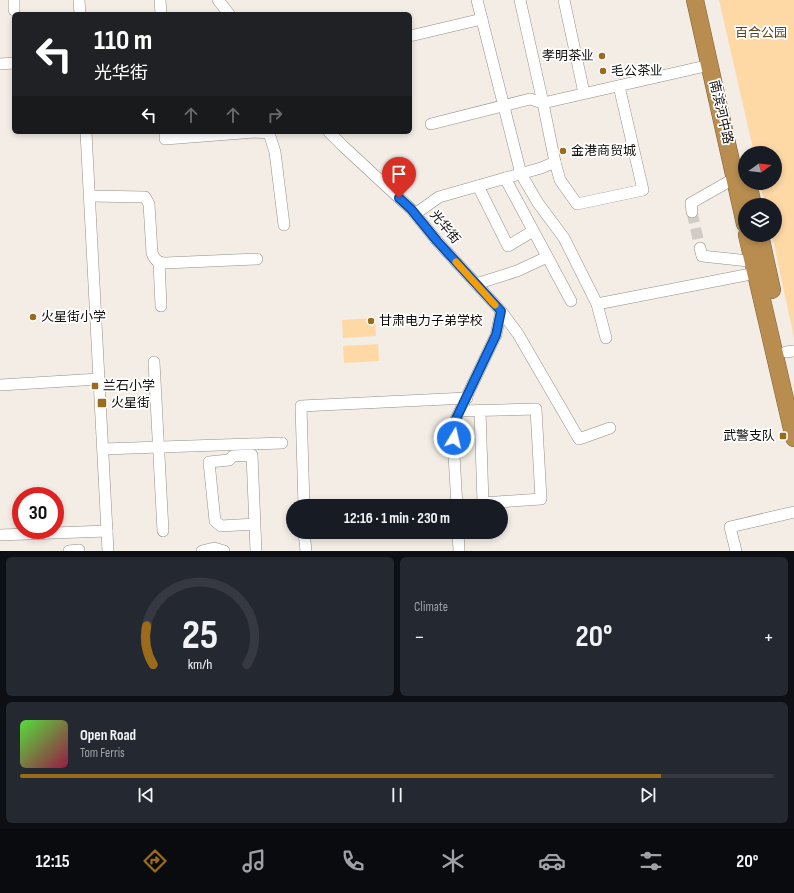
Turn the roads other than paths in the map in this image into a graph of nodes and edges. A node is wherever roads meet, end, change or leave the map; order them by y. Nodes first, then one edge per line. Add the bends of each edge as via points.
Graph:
1 (79, 0) edge
2 (160, 0) edge
3 (218, 0) edge
4 (477, 0) edge
5 (520, 0) edge
6 (564, 0) edge
7 (695, 0) edge
8 (708, 0) edge
9 (80, 12) edge
10 (161, 12) edge
11 (227, 12) edge
12 (482, 19) junction
13 (412, 36) edge
14 (12, 63) edge
15 (0, 64) edge
16 (710, 66) junction
17 (619, 86) junction
18 (584, 94) junction
19 (543, 103) junction
20 (504, 106) junction
21 (431, 124) dead end
22 (86, 134) edge
23 (164, 134) edge
24 (230, 134) edge
25 (269, 134) edge
26 (331, 134) edge
27 (738, 151) edge
28 (738, 159) edge
29 (555, 162) junction
30 (521, 174) junction
31 (505, 178) junction
32 (738, 179) edge
33 (478, 186) junction
34 (90, 196) junction
35 (692, 212) tunnel mouth
36 (415, 214) junction
37 (284, 225) dead end
38 (533, 231) junction
39 (749, 242) edge
40 (760, 242) edge
41 (700, 248) tunnel mouth
42 (547, 257) junction
43 (256, 259) dead end
44 (159, 262) junction
45 (758, 266) junction
46 (476, 284) junction
47 (571, 301) dead end
48 (597, 304) junction
49 (161, 306) dead end
50 (501, 311) junction
51 (606, 338) dead end
52 (790, 351) edge
53 (154, 362) dead end
54 (99, 379) junction
55 (0, 385) edge
56 (794, 386) edge
57 (467, 398) junction
58 (460, 411) junction
59 (480, 411) junction
60 (610, 428) dead end
61 (794, 438) edge
62 (282, 443) dead end
63 (159, 447) junction
64 (103, 449) junction
65 (304, 499) edge
66 (457, 499) edge
67 (794, 512) edge
68 (255, 524) junction
69 (107, 531) junction
70 (163, 531) dead end
71 (0, 535) edge
72 (305, 539) edge
73 (458, 539) edge
74 (78, 550) edge
75 (69, 551) edge
76 (108, 551) edge
77 (202, 551) edge
78 (224, 551) edge
79 (256, 551) edge
80 (306, 551) edge
81 (459, 551) edge
82 (736, 551) edge

1 - 9 street
2 - 10 street
3 - 11 street
4 - 12 street
5 - 19 street
6 - 18 street
7 - 16 highway, 南滨河中路
8 - 27 highway, 南滨河中路
12 - 13 street
12 - 20 street
14 - 15 street
16 - 17 street
16 - 28 highway, 南滨河中路
17 - 18 street
17 - 29 street via 643,190 577,204 560,180
18 - 19 street
19 - 20 street via 530,99
19 - 29 street
20 - 21 street
20 - 30 street
22 - 34 street
23 - 24 street via 165,139
25 - 37 street via 275,152
26 - 36 street, 光华街
29 - 30 street
30 - 31 street
30 - 48 street via 538,203 564,238
31 - 33 street
31 - 38 street
32 - 35 street via 691,203
33 - 36 street via 439,197
33 - 38 street via 508,246
34 - 44 street via 145,197 149,204 152,253
34 - 54 street
36 - 46 street, 光华街
38 - 42 street
39 - 45 highway
40 - 45 highway
41 - 45 street via 702,256
42 - 46 street via 518,271
42 - 47 street
43 - 44 street
44 - 49 street
45 - 48 street
45 - 52 highway
45 - 61 highway
46 - 50 street, 光华街
48 - 51 street
50 - 57 street via 496,335
50 - 60 street, 光华街 via 518,334 580,439
52 - 56 highway
53 - 63 street
54 - 55 street
54 - 64 street
57 - 58 street
57 - 65 street via 301,406
58 - 59 street
58 - 66 street via 455,421 454,438
59 - 59 street via 536,409 541,499 483,503
62 - 63 street
63 - 64 street
63 - 70 street
64 - 69 street
67 - 82 street via 730,527
68 - 68 street via 252,455 209,462 215,521 221,526
68 - 79 street
69 - 71 street
69 - 76 street
72 - 80 street
73 - 81 street
74 - 75 street
77 - 78 street via 214,548

